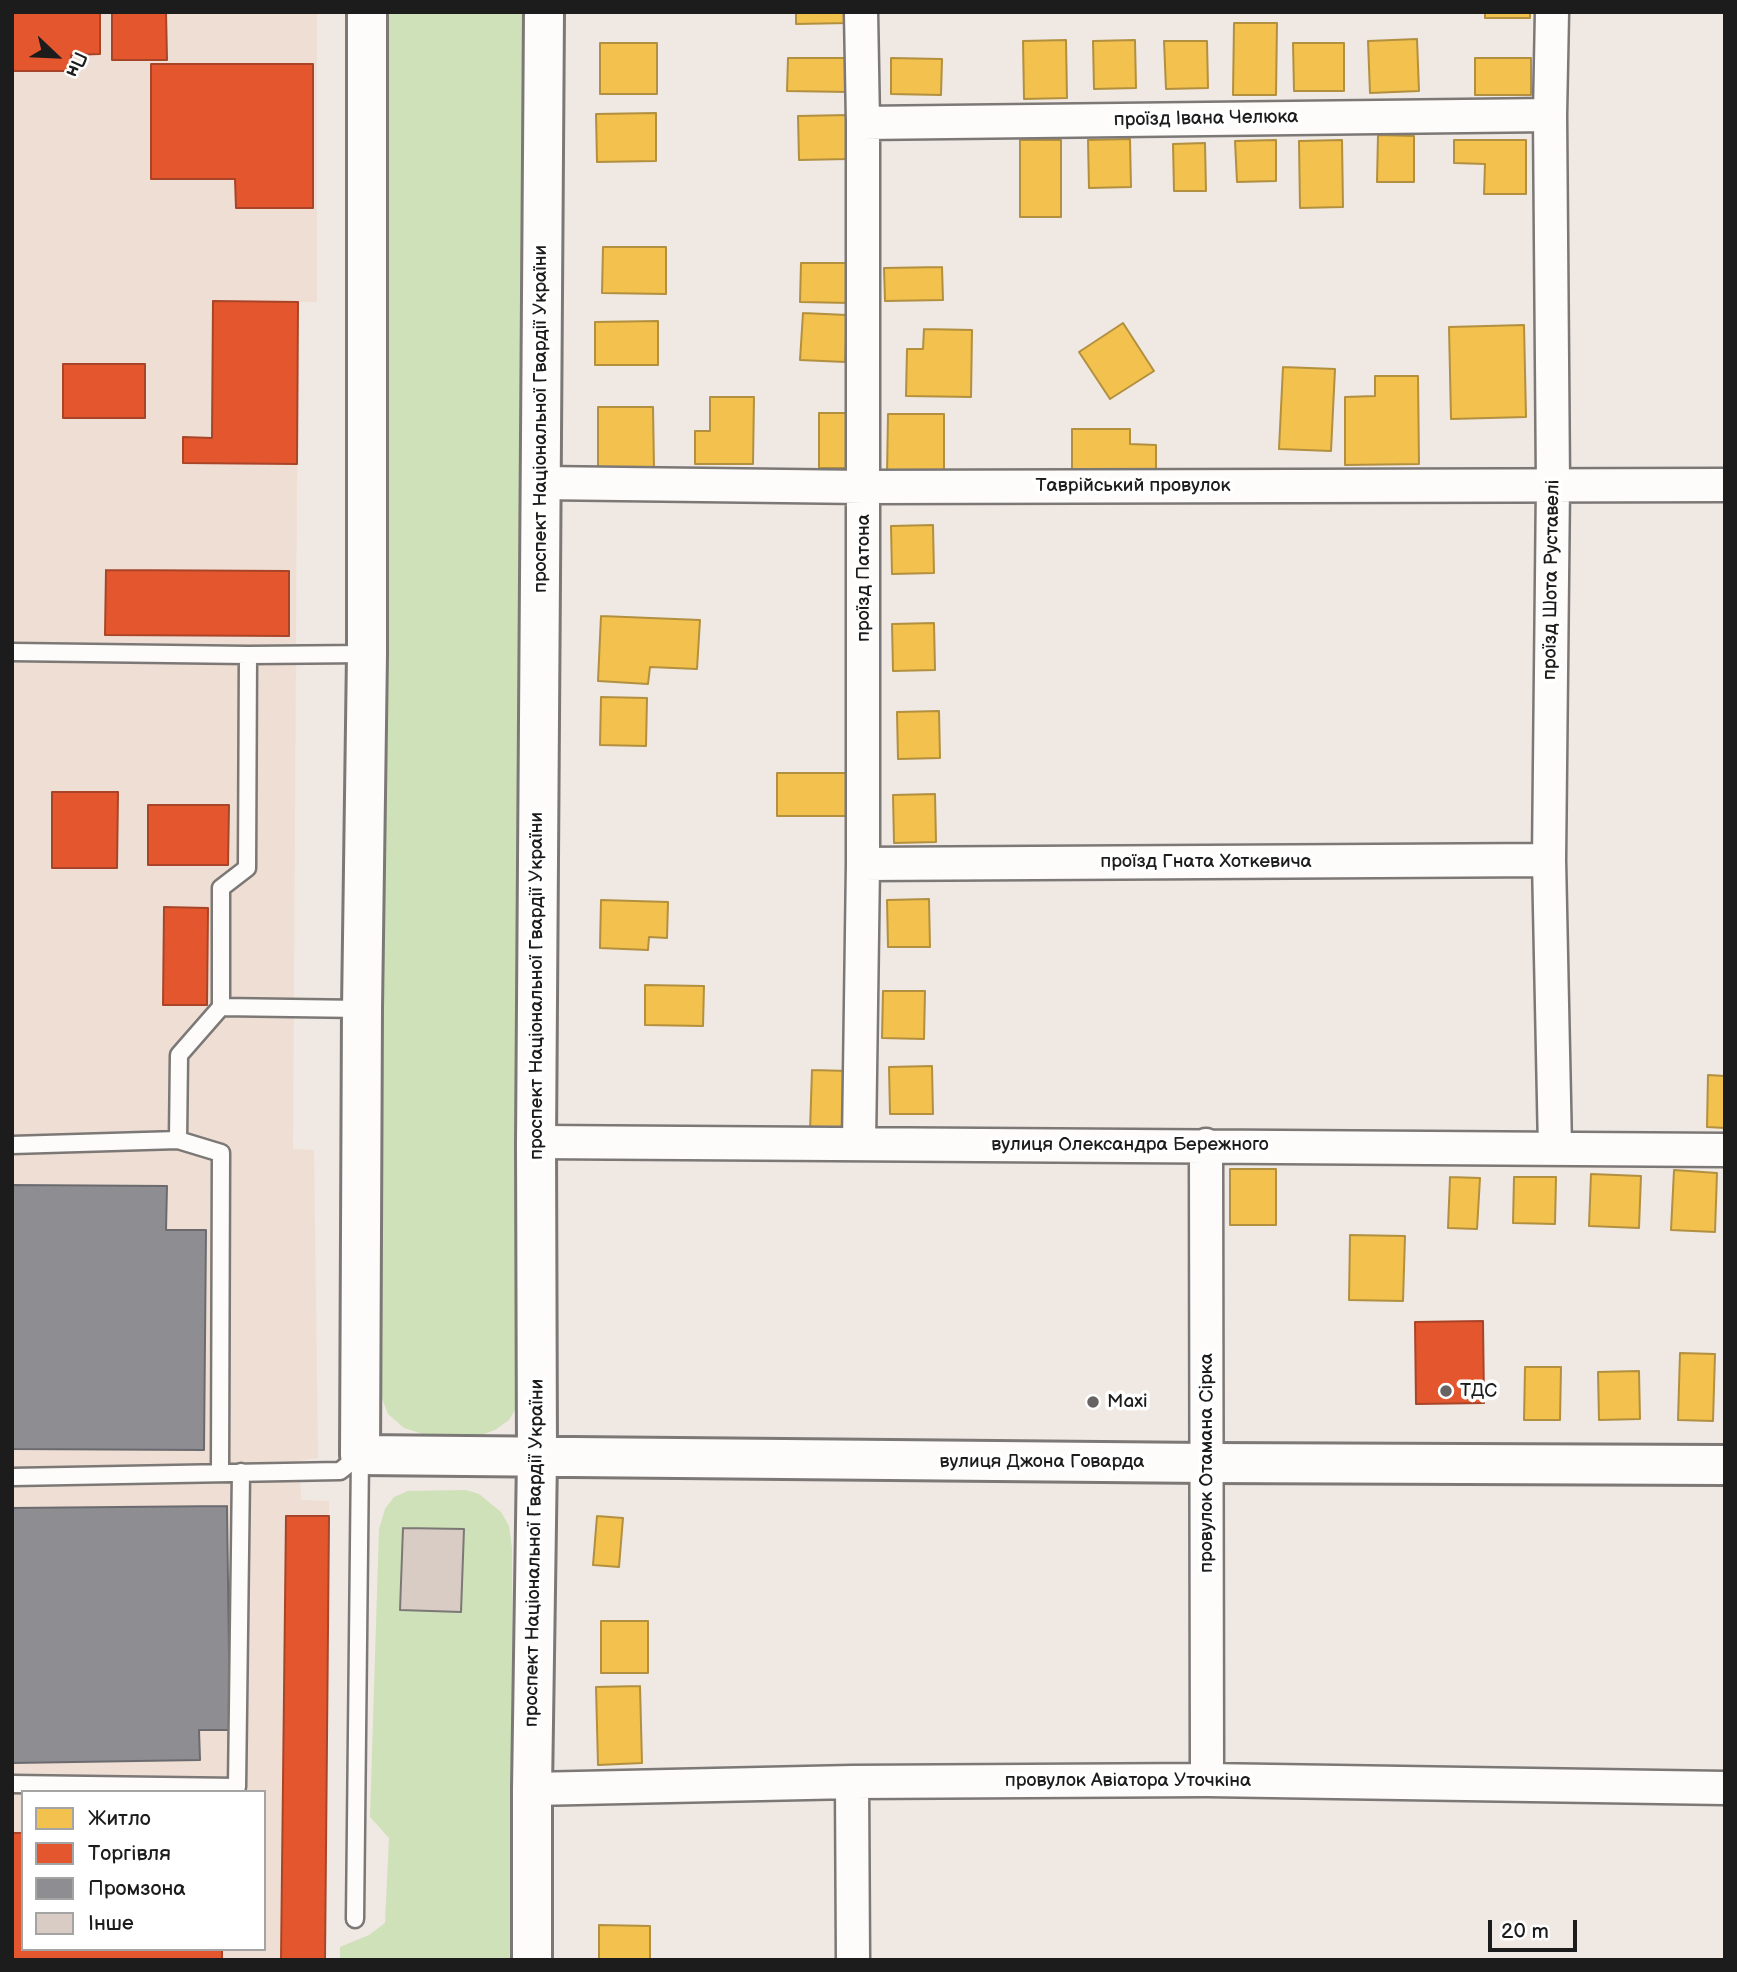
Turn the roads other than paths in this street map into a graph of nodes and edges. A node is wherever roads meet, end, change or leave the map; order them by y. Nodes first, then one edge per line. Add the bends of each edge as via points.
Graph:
1 (367, 12) edge
2 (544, 12) edge
3 (861, 12) edge
4 (1552, 12) edge
5 (1550, 115) junction
6 (863, 123) junction
7 (541, 482) junction
8 (1553, 484) junction
9 (1725, 485) edge
10 (864, 487) junction
11 (12, 652) edge
12 (367, 654) junction
13 (248, 655) junction
14 (1549, 860) junction
15 (863, 864) junction
16 (221, 1007) junction
17 (362, 1009) junction
18 (178, 1140) junction
19 (536, 1142) junction
20 (859, 1143) junction
21 (1206, 1144) junction
22 (12, 1145) edge
23 (1555, 1149) junction
24 (1725, 1150) edge
25 (360, 1455) junction
26 (537, 1457) junction
27 (1208, 1463) junction
28 (1725, 1465) edge
29 (220, 1472) junction
30 (241, 1472) junction
31 (12, 1477) edge
32 (1207, 1780) junction
33 (852, 1783) junction
34 (12, 1784) edge
35 (1725, 1788) edge
36 (532, 1789) junction
37 (355, 1919) dead end
38 (533, 1960) edge
39 (853, 1960) edge

1 - 12 street
2 - 7 street, проспект Національної Гвардії України
3 - 6 street, проїзд Патона
4 - 5 street, проїзд Шота Руставелі
5 - 6 street, проїзд Івана Челюка
5 - 8 street, проїзд Шота Руставелі
6 - 10 street, проїзд Патона
7 - 10 street, Таврійський провулок
7 - 19 street, проспект Національної Гвардії України
8 - 9 street, Таврійський провулок
8 - 10 street, Таврійський провулок
8 - 14 street, проїзд Шота Руставелі
10 - 15 street, проїзд Патона
11 - 13 lane
12 - 13 lane
12 - 17 street
13 - 16 lane via 247,869 221,888
14 - 15 street, проїзд Гната Хоткевича
14 - 23 street, проїзд Шота Руставелі
15 - 20 street, проїзд Патона
16 - 17 lane
16 - 18 lane via 179,1055
17 - 25 street
18 - 22 lane
18 - 29 lane via 221,1153
19 - 20 street, вулиця Олександра Бережного
19 - 26 street, проспект Національної Гвардії України
20 - 21 street, вулиця Олександра Бережного
21 - 23 street, вулиця Олександра Бережного
21 - 27 street, провулок Отамана Сірка
23 - 24 street, вулиця Олександра Бережного
25 - 26 street, вулиця Джона Говарда
25 - 30 lane via 341,1471
25 - 37 lane
26 - 27 street, вулиця Джона Говарда
26 - 36 street, проспект Національної Гвардії України
27 - 28 street, вулиця Джона Говарда
27 - 32 street, провулок Отамана Сірка
29 - 30 lane
29 - 31 lane
30 - 34 lane via 237,1787
32 - 33 street, провулок Авіатора Уточкіна
32 - 35 street, провулок Авіатора Уточкіна
33 - 36 street, провулок Авіатора Уточкіна
33 - 39 street
36 - 38 street, проспект Національної Гвардії України

